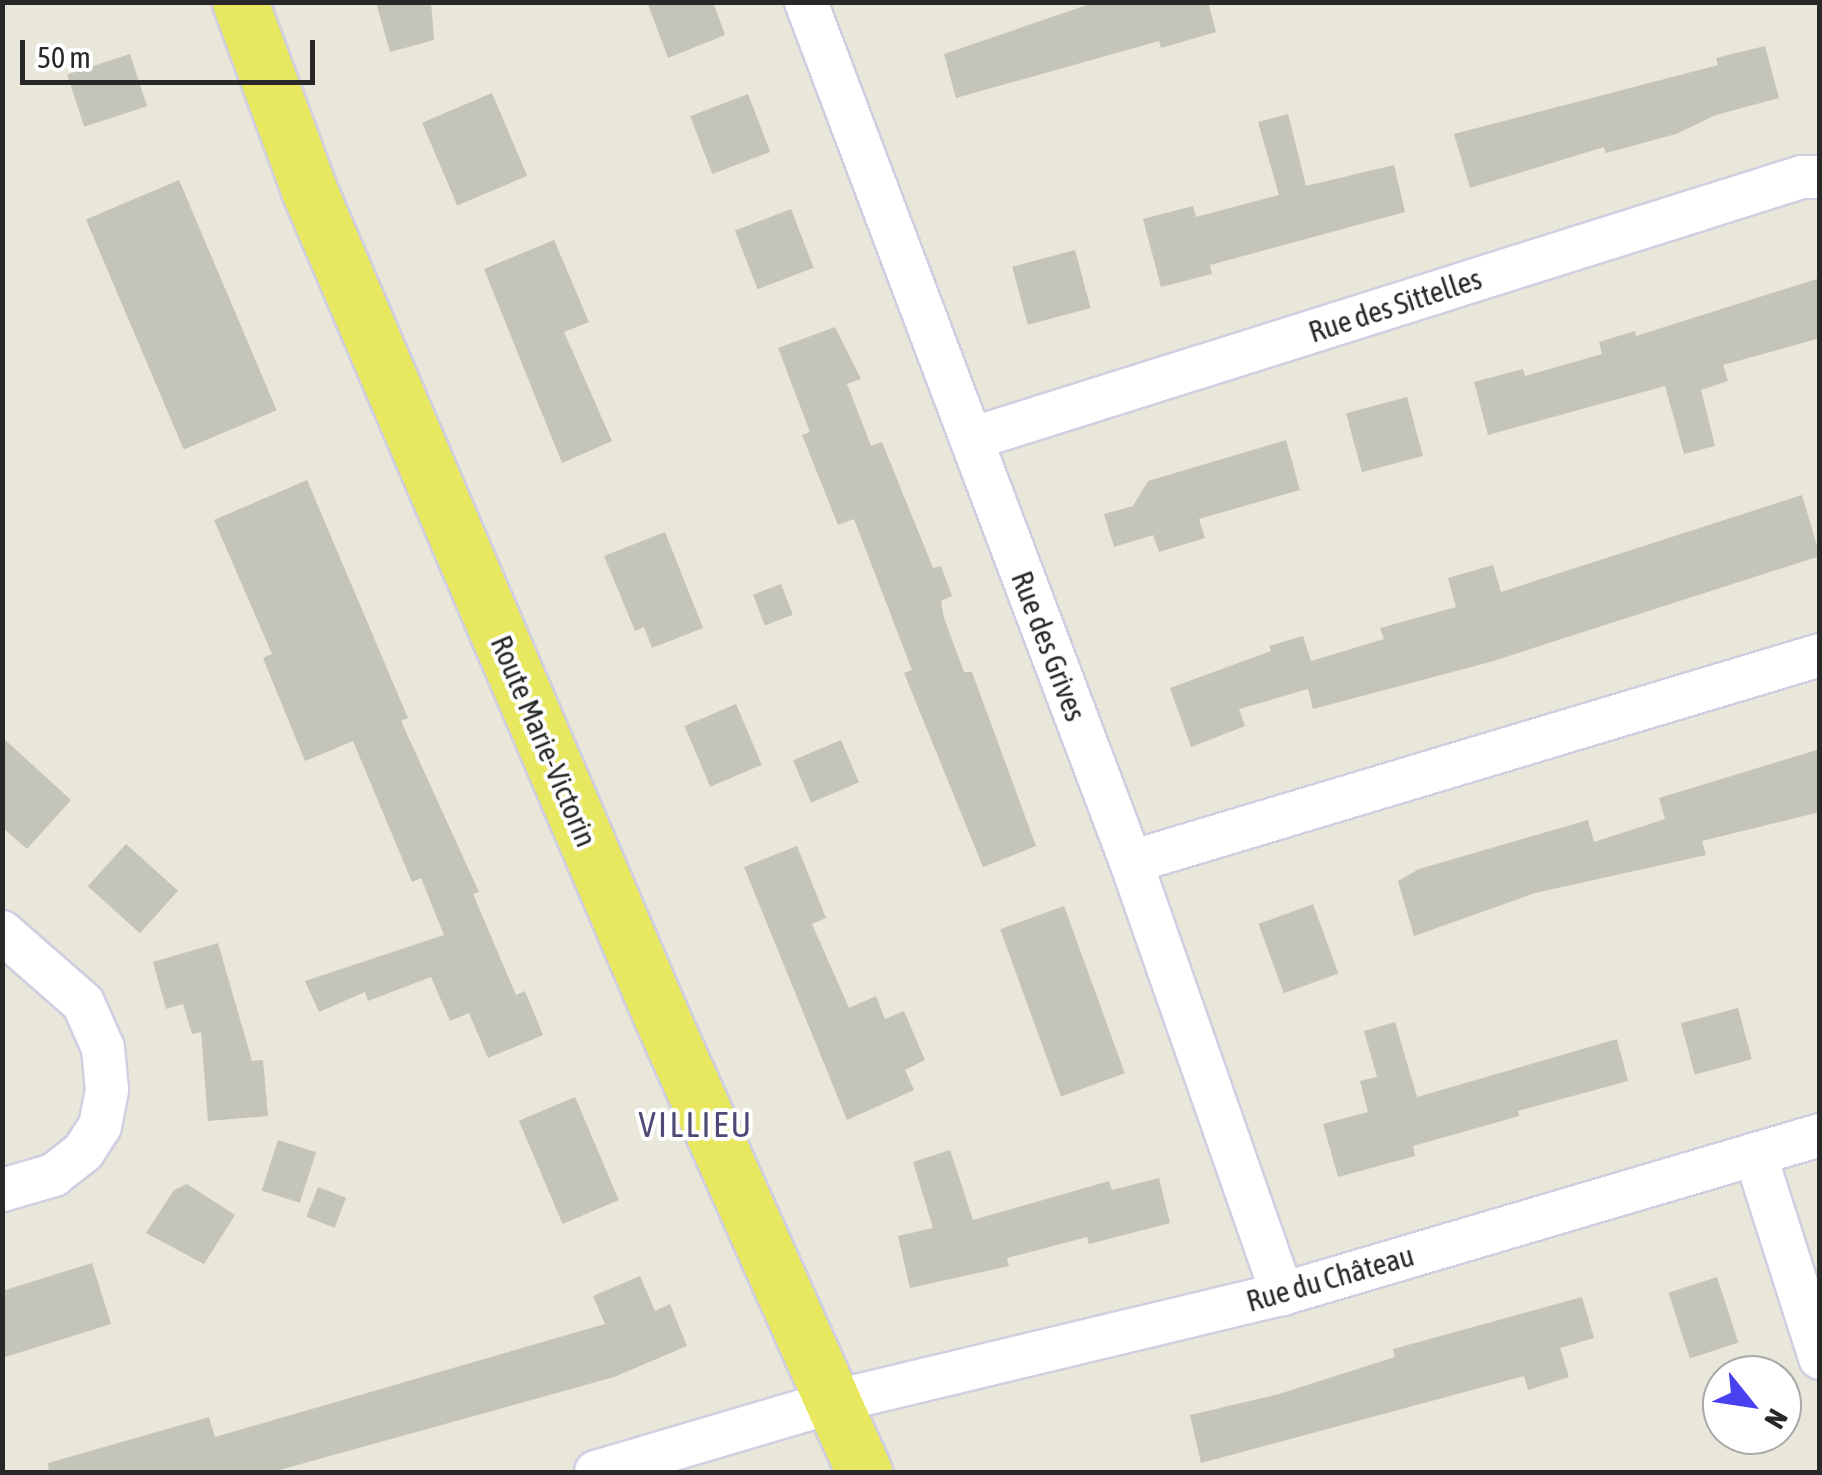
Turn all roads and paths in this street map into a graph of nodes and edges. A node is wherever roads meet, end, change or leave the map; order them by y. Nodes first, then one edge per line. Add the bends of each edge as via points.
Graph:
1 (240, 2) edge
2 (806, 2) edge
3 (1820, 177) edge
4 (970, 439) junction
5 (1820, 655) edge
6 (1130, 862) junction
7 (2, 932) edge
8 (1820, 1136) edge
9 (1755, 1154) junction
10 (2, 1190) edge
11 (1282, 1294) junction
12 (1820, 1358) edge
13 (836, 1401) junction
14 (596, 1472) edge
15 (864, 1472) edge

1 - 13 main road, Route Marie-Victorin via 309,190 646,981
2 - 4 street, Rue des Grives
3 - 4 street, Rue des Sittelles via 1802,176
4 - 6 street, Rue des Grives
5 - 6 street
6 - 11 street, Rue des Grives
7 - 10 street via 83,1004 104,1048 107,1090 100,1126 84,1152 54,1175
8 - 9 street, Rue du Château
9 - 11 street, Rue du Château
9 - 12 street
11 - 13 street, Rue du Château
13 - 14 street, Rue du Château
13 - 15 main road, Route Marie-Victorin

